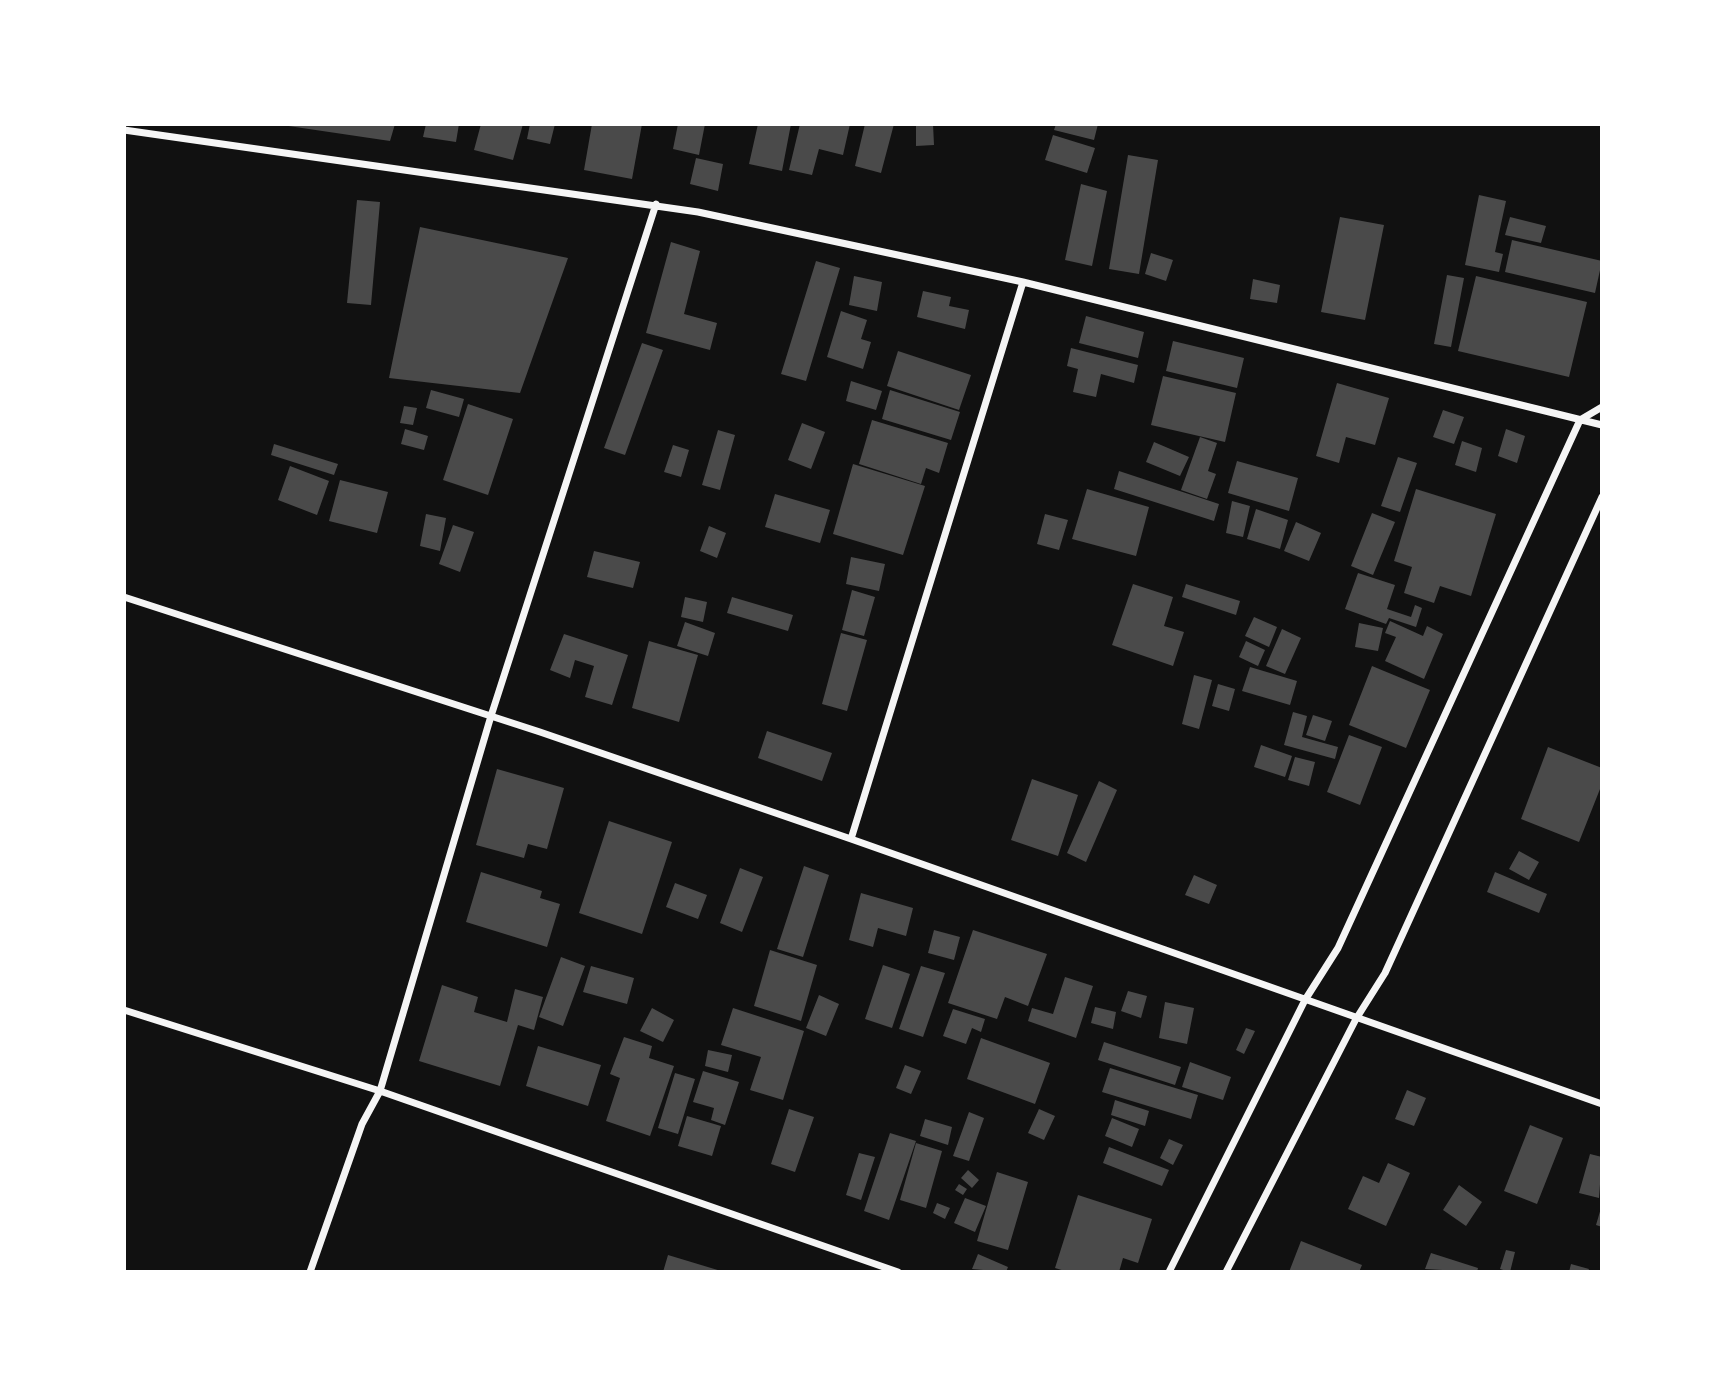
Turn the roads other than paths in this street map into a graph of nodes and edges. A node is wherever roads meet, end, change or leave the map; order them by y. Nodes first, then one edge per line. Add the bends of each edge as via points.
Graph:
1 (124, 130) edge
2 (656, 204) junction
3 (1023, 282) junction
4 (1602, 407) edge
5 (1580, 419) junction
6 (1602, 425) edge
7 (1602, 497) edge
8 (124, 597) edge
9 (491, 716) junction
10 (851, 839) junction
11 (1305, 1000) junction
12 (124, 1010) edge
13 (1356, 1019) junction
14 (380, 1091) junction
15 (1602, 1104) edge
16 (310, 1272) edge
17 (898, 1272) edge
18 (1169, 1272) edge
19 (1226, 1272) edge

1 - 2 street
2 - 3 street
2 - 9 street
3 - 5 street
3 - 10 street
4 - 5 street
5 - 6 street
5 - 11 street via 1338,948
7 - 13 street via 1385,974
8 - 9 street
9 - 10 street
9 - 14 street
10 - 11 street
11 - 13 street
11 - 18 street
12 - 14 street
13 - 15 street
13 - 19 street
14 - 16 street via 362,1124
14 - 17 street

